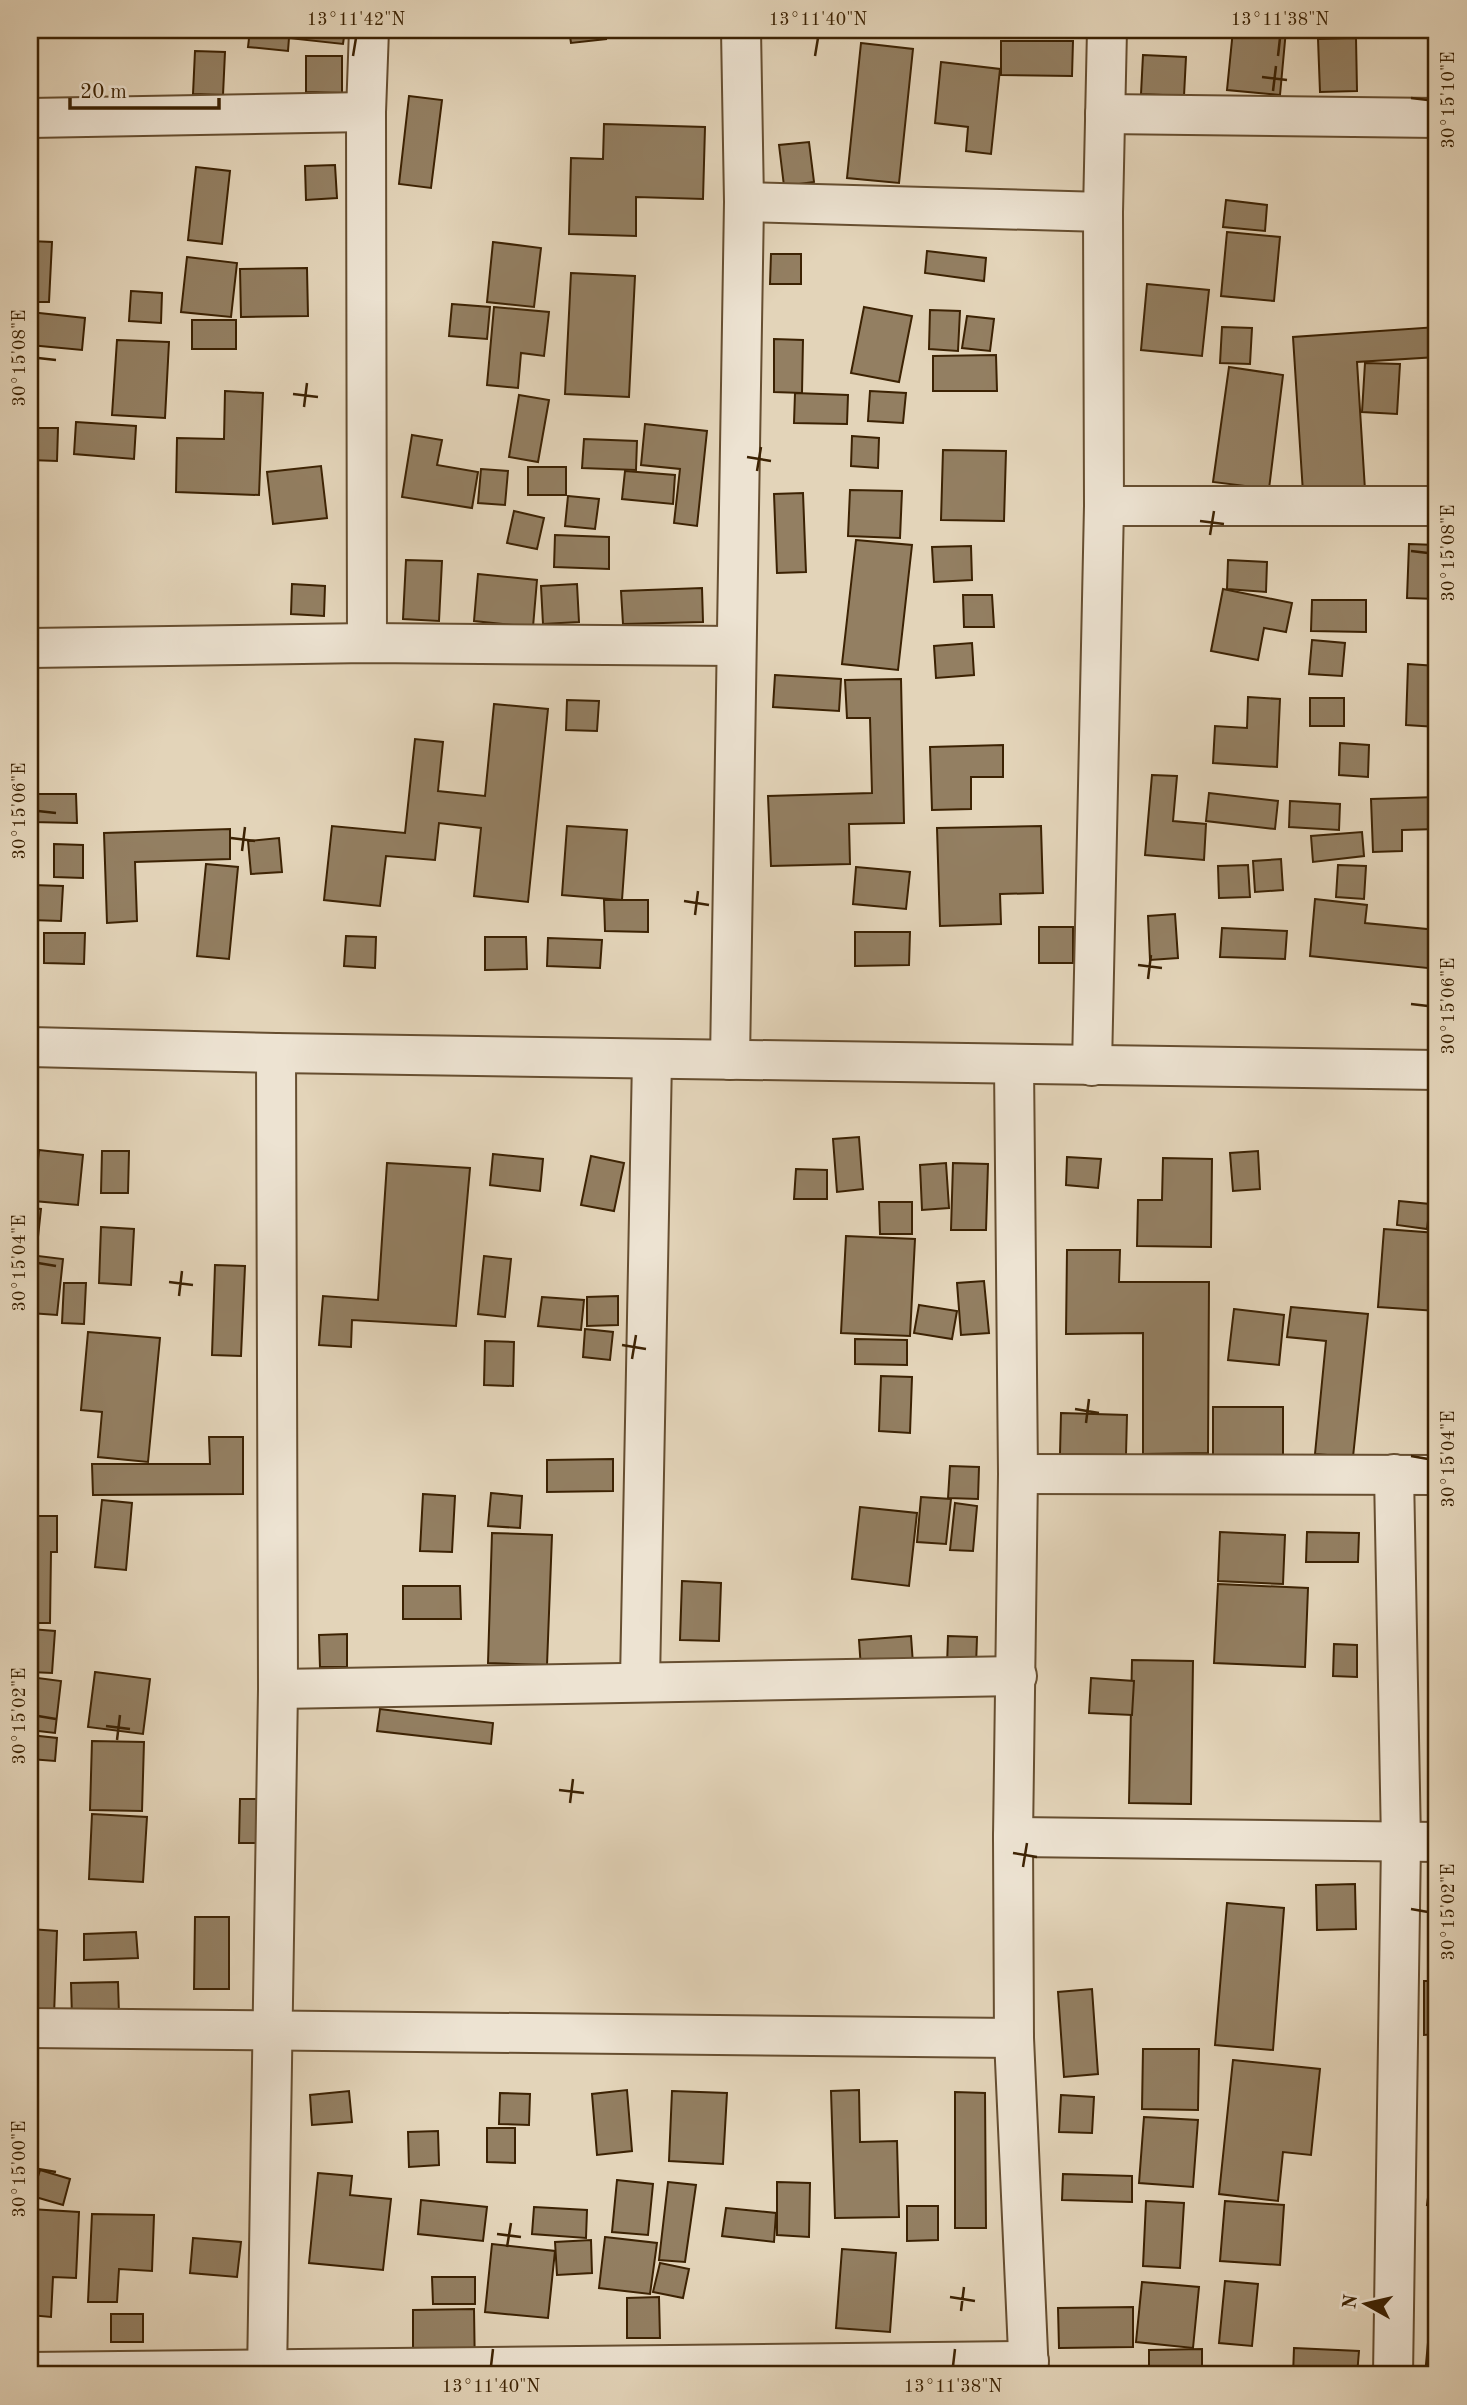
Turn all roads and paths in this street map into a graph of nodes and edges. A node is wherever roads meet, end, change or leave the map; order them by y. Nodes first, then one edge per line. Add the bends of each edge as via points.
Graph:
1 (369, 30) edge
2 (741, 30) edge
3 (1107, 30) edge
4 (366, 112) junction
5 (1105, 114) junction
6 (30, 118) edge
7 (1437, 118) edge
8 (744, 202) junction
9 (1103, 212) junction
10 (1104, 506) junction
11 (1437, 506) edge
12 (367, 643) junction
13 (736, 646) junction
14 (30, 648) edge
15 (30, 1047) edge
16 (276, 1053) junction
17 (652, 1059) junction
18 (730, 1060) junction
19 (1014, 1065) junction
20 (1092, 1066) junction
21 (1437, 1070) edge
22 (1018, 1474) junction
23 (1394, 1474) junction
24 (1437, 1475) edge
25 (1017, 1676) junction
26 (640, 1681) junction
27 (278, 1689) junction
28 (1013, 1837) junction
29 (1419, 1842) edge
30 (30, 2028) edge
31 (274, 2030) junction
32 (1014, 2038) junction
33 (1029, 2368) edge
34 (30, 2372) edge
35 (267, 2373) edge
36 (1393, 2375) edge

1 - 4 street
2 - 8 street
3 - 5 street
4 - 6 street
4 - 12 street
5 - 7 street
5 - 9 street
8 - 9 street
8 - 13 street
9 - 10 street
10 - 11 street
10 - 20 street
12 - 13 street
12 - 14 street
13 - 18 street
15 - 16 street
16 - 17 street
16 - 27 street
17 - 18 street
17 - 26 street
18 - 19 street
19 - 20 street
19 - 22 street
20 - 21 street
22 - 23 street
22 - 25 street
23 - 24 street
23 - 29 street
25 - 26 street
25 - 28 street
26 - 27 street
27 - 31 street
28 - 29 street
28 - 32 street
29 - 36 street
30 - 31 street
31 - 32 street
31 - 35 street
32 - 33 street
33 - 35 street
34 - 35 street

